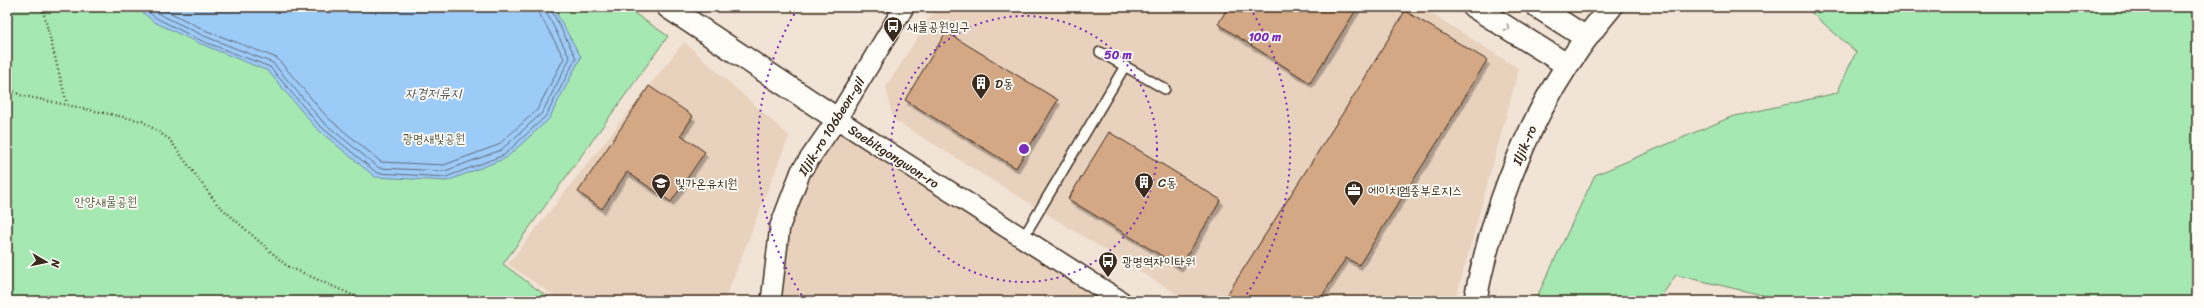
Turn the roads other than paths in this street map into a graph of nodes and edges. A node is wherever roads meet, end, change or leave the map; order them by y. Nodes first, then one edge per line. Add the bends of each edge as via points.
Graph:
1 (668, 7) edge
2 (904, 7) edge
3 (1474, 7) edge
4 (1538, 7) edge
5 (1611, 7) edge
6 (1585, 37) junction
7 (1100, 52) dead end
8 (1567, 65) junction
9 (1124, 66) junction
10 (1165, 89) dead end
11 (837, 120) junction
12 (1023, 238) junction
13 (771, 301) edge
14 (1121, 301) edge
15 (1475, 301) edge

1 - 11 street, Saebitgongwon-ro
2 - 11 street, Iljik-ro 106beon-gil
3 -> 8 street
4 - 6 street
5 - 6 street, Iljik-ro
6 - 8 street, Iljik-ro
7 - 9 lane
8 - 15 street, Iljik-ro via 1534,122 1501,200
9 - 10 lane
9 - 12 lane
11 - 12 street, Saebitgongwon-ro
11 - 13 street, Iljik-ro 106beon-gil via 801,172 780,226
12 - 14 street, Saebitgongwon-ro

